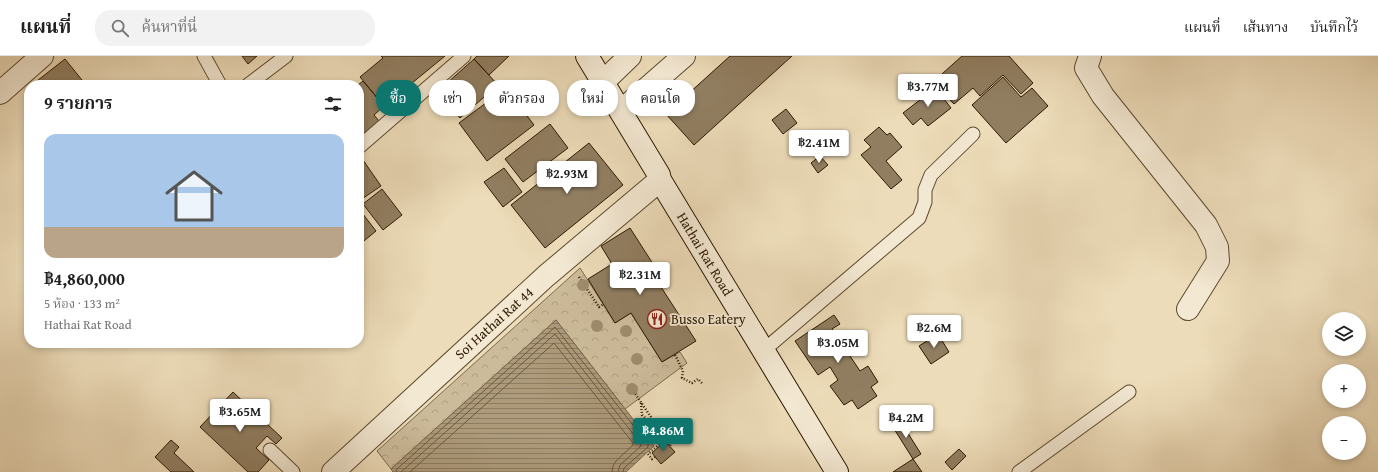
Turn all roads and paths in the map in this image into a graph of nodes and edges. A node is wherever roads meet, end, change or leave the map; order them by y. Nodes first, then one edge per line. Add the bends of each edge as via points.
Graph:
1 (42, 56) edge
2 (204, 56) edge
3 (286, 56) edge
4 (464, 56) edge
5 (587, 56) edge
6 (630, 56) edge
7 (684, 56) edge
8 (1090, 56) edge
9 (217, 80) edge
10 (255, 80) edge
11 (602, 80) edge
12 (605, 80) edge
13 (0, 93) edge
14 (618, 108) edge
15 (620, 111) junction
16 (973, 134) dead end
17 (364, 143) edge
18 (660, 180) junction
19 (567, 258) junction
20 (604, 304) dead end
21 (1188, 309) dead end
22 (764, 350) junction
23 (675, 355) dead end
24 (702, 383) dead end
25 (632, 389) dead end
26 (1129, 392) dead end
27 (641, 402) junction
28 (662, 427) dead end
29 (667, 438) junction
30 (670, 447) dead end
31 (270, 450) dead end
32 (655, 457) dead end
33 (293, 472) edge
34 (333, 472) edge
35 (837, 472) edge
36 (1019, 472) edge

1 - 13 street
2 - 9 lane
3 - 10 lane
4 - 17 lane
5 - 11 street, Hathai Rat Road
6 - 12 street
7 - 15 street
8 - 21 street via 1086,68 1103,96 1206,225 1217,247 1218,261
14 - 15 street, Hathai Rat Road
15 - 18 street, Hathai Rat Road
16 - 22 lane via 931,175 919,218
18 - 19 street, Soi Hathai Rat 44
18 - 22 street, Hathai Rat Road
19 - 20 path via 599,308
19 - 34 street, Soi Hathai Rat 44
22 - 35 street, Hathai Rat Road
23 - 24 path via 683,371 682,378 692,383 698,379
25 - 27 path
26 - 36 lane
27 - 28 path via 653,420
27 - 29 path via 642,415
29 - 30 path via 671,443
29 - 32 path via 648,454 652,459
31 - 33 lane

